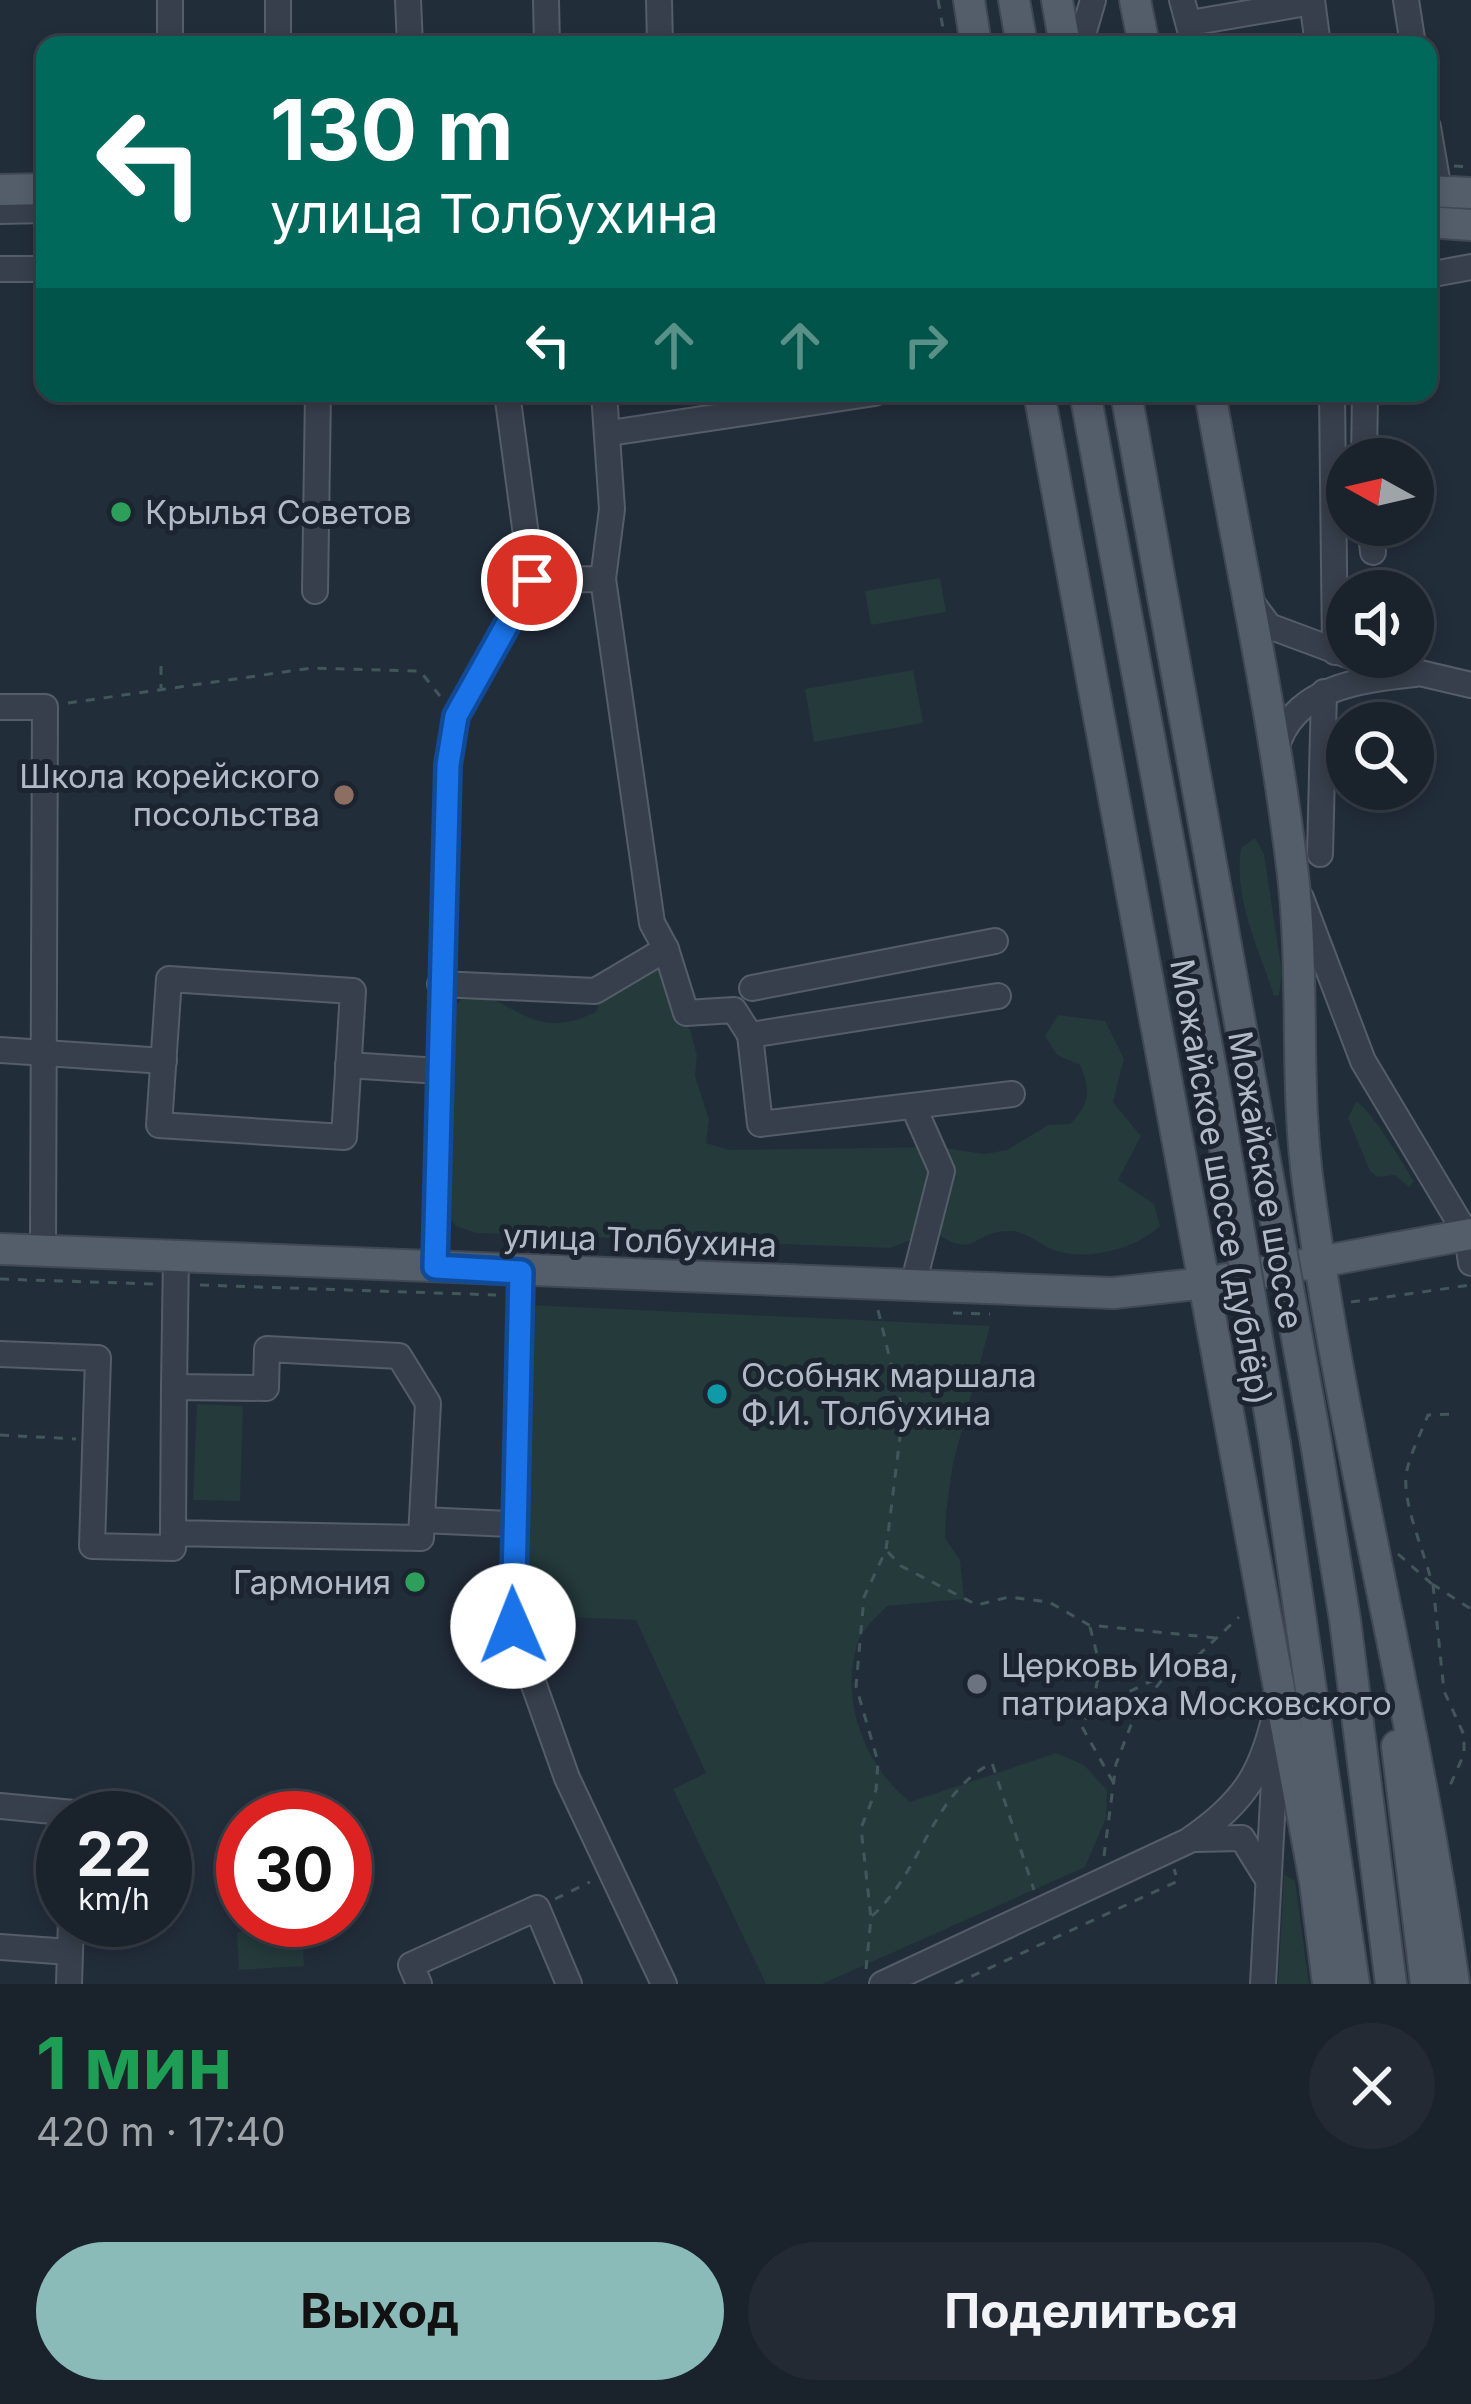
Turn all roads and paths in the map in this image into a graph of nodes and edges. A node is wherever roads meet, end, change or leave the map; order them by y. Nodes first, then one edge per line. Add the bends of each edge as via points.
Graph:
1 (170, 0) edge
2 (278, 0) edge
3 (408, 0) edge
4 (546, 0) edge
5 (659, 0) edge
6 (938, 0) edge
7 (969, 0) edge
8 (1001, 0) edge
9 (1014, 0) edge
10 (1058, 0) edge
11 (1093, 0) edge
12 (1135, 0) edge
13 (1406, 0) edge
14 (1312, 1) edge
15 (1189, 23) edge
16 (170, 36) edge
17 (278, 36) edge
18 (410, 36) edge
19 (548, 36) edge
20 (660, 36) edge
21 (944, 36) edge
22 (975, 36) edge
23 (1007, 36) edge
24 (1020, 36) edge
25 (1064, 36) edge
26 (1083, 36) edge
27 (1142, 36) edge
28 (1317, 36) edge
29 (1412, 36) edge
30 (36, 189) edge
31 (0, 190) edge
32 (1437, 191) edge
33 (1471, 193) edge
34 (36, 210) edge
35 (0, 211) edge
36 (1437, 223) edge
37 (1471, 225) edge
38 (1471, 267) edge
39 (0, 269) edge
40 (36, 269) edge
41 (1437, 273) edge
42 (318, 402) edge
43 (508, 402) edge
44 (605, 402) edge
45 (782, 402) edge
46 (1041, 402) edge
47 (1086, 402) edge
48 (1128, 402) edge
49 (1212, 402) edge
50 (1333, 402) edge
51 (1365, 402) edge
52 (610, 433) junction
53 (1335, 438) edge
54 (1364, 438) edge
55 (1372, 546) edge
56 (1373, 552) dead end
57 (603, 579) junction
58 (532, 580) junction
59 (1243, 585) junction
60 (315, 591) dead end
61 (1326, 648) edge
62 (160, 666) dead end
63 (1373, 678) edge
64 (1434, 678) edge
65 (1471, 685) edge
66 (161, 689) junction
67 (1324, 692) junction
68 (0, 707) edge
69 (45, 707) junction
70 (456, 716) junction
71 (1274, 762) junction
72 (1320, 854) dead end
73 (1292, 872) junction
74 (995, 941) dead end
75 (666, 949) junction
76 (440, 984) junction
77 (752, 988) dead end
78 (998, 996) dead end
79 (750, 1035) junction
80 (0, 1050) edge
81 (44, 1053) junction
82 (164, 1060) junction
83 (348, 1065) junction
84 (439, 1070) junction
85 (1012, 1094) dead end
86 (918, 1117) dead end
87 (1470, 1244) edge
88 (0, 1249) edge
89 (43, 1251) junction
90 (1321, 1264) junction
91 (435, 1267) junction
92 (175, 1270) junction
93 (0, 1279) edge
94 (1205, 1283) junction
95 (520, 1284) junction
96 (913, 1285) junction
97 (1471, 1285) edge
98 (878, 1308) dead end
99 (1345, 1310) dead end
100 (953, 1313) dead end
101 (990, 1314) dead end
102 (0, 1354) edge
103 (174, 1387) junction
104 (1456, 1414) dead end
105 (0, 1436) edge
106 (94, 1439) junction
107 (422, 1520) junction
108 (511, 1524) junction
109 (173, 1533) junction
110 (1388, 1546) dead end
111 (886, 1550) junction
112 (1377, 1582) junction
113 (1432, 1584) junction
114 (1247, 1609) dead end
115 (1471, 1609) edge
116 (1089, 1625) junction
117 (1216, 1638) junction
118 (1167, 1674) junction
119 (1278, 1699) junction
120 (1093, 1709) junction
121 (1114, 1784) junction
122 (1448, 1791) dead end
123 (0, 1806) edge
124 (36, 1809) edge
125 (1188, 1841) junction
126 (1103, 1864) dead end
127 (611, 1871) junction
128 (1178, 1881) dead end
129 (1269, 1888) junction
130 (1035, 1895) dead end
131 (537, 1908) junction
132 (871, 1918) junction
133 (0, 1947) edge
134 (70, 1947) edge
135 (70, 1952) junction
136 (874, 1979) edge
137 (69, 1984) edge
138 (419, 1984) edge
139 (569, 1984) edge
140 (664, 1984) edge
141 (955, 1984) edge
142 (1263, 1984) edge
143 (1328, 1984) edge
144 (1354, 1984) edge
145 (1391, 1984) edge
146 (1426, 1984) edge
147 (1454, 1984) edge

1 - 16 street
2 - 17 street
3 - 18 street
4 - 19 street
5 - 20 street
6 - 21 path
7 - 22 main road
8 - 23 street
9 - 24 main road
10 - 25 main road
11 - 26 street
12 - 27 main road
13 - 29 street
14 - 15 street
14 - 28 street
30 - 31 main road
32 - 33 main road
34 - 35 street
36 - 37 main road
38 - 41 street
39 - 40 street
42 - 60 street
43 - 58 street
44 - 52 street
45 - 52 street
46 - 94 main road, Можайское шоссе (дублёр)
47 - 144 main road, Можайское шоссе, bridge via 1217,1101
48 - 145 main road, Можайское шоссе, bridge via 1315,1437
49 - 59 main road
50 - 53 street
51 - 54 street
52 - 57 street
55 - 56 street
57 - 58 street
57 - 75 street via 652,923
58 - 70 street
59 - 61 street via 1269,626
59 - 71 main road
62 - 66 path
63 - 67 street
64 - 65 street
66 - 69 path
66 - 70 path via 312,668 421,671
67 - 71 street via 1282,727
67 - 72 street
68 - 69 street
69 - 81 street
70 - 76 street
71 - 73 main road
73 - 87 street via 1363,1061
73 - 90 main road via 1300,1107
74 - 77 street
75 - 76 street via 595,991
75 - 79 street via 686,1012 734,1010
76 - 84 street
78 - 79 street
79 - 85 street via 760,1124
80 - 81 street
81 - 82 street
81 - 89 street
82 - 83 street via 160,1125 344,1137
82 - 83 street via 169,979 353,991
83 - 84 street
84 - 91 street
86 - 96 street via 942,1171
87 - 90 main road, улица Толбухина
88 - 89 main road, улица Толбухина
89 - 92 main road, улица Толбухина
90 - 94 main road, улица Толбухина
90 - 112 main road
91 - 92 main road, улица Толбухина
91 - 95 main road, улица Толбухина
92 - 93 path
92 - 95 path
92 - 103 street
94 - 96 main road, улица Толбухина via 1113,1293
94 - 119 main road, Можайское шоссе (дублёр)
95 - 96 main road, улица Толбухина
95 - 108 street
97 - 99 path via 1354,1298
98 - 111 path via 903,1413
100 - 101 path
102 - 106 street via 98,1358
103 - 107 street via 266,1388 267,1349 399,1356 428,1403
103 - 109 street
104 - 113 path via 1428,1415 1406,1473
105 - 106 path
106 - 109 street via 92,1546 173,1548
107 - 108 street
107 - 109 street via 421,1538
108 - 127 street via 513,1626 566,1778
110 - 113 path
111 - 116 path via 977,1605 1009,1597 1049,1602
111 - 132 path via 864,1597 856,1686 878,1762 861,1828
112 - 146 main road
112 - 147 main road via 1412,1719
113 - 115 path
113 - 122 path via 1444,1691 1464,1735
114 - 117 path
116 - 117 path
116 - 120 path via 1100,1666
117 - 118 path
118 - 120 path
118 - 121 path via 1136,1712
119 - 125 street via 1268,1754 1252,1782
119 - 129 street
119 - 143 main road, Можайское шоссе (дублёр)
120 - 121 path via 1081,1725
121 - 126 path
123 - 124 street
125 - 129 street via 1242,1838
125 - 136 street
127 - 131 path
127 - 140 street
128 - 141 path
129 - 142 street
130 - 132 path via 992,1763 968,1775 900,1892
131 - 138 street via 411,1965
131 - 139 street
132 - 136 path
133 - 135 street
134 - 135 street
135 - 137 street

